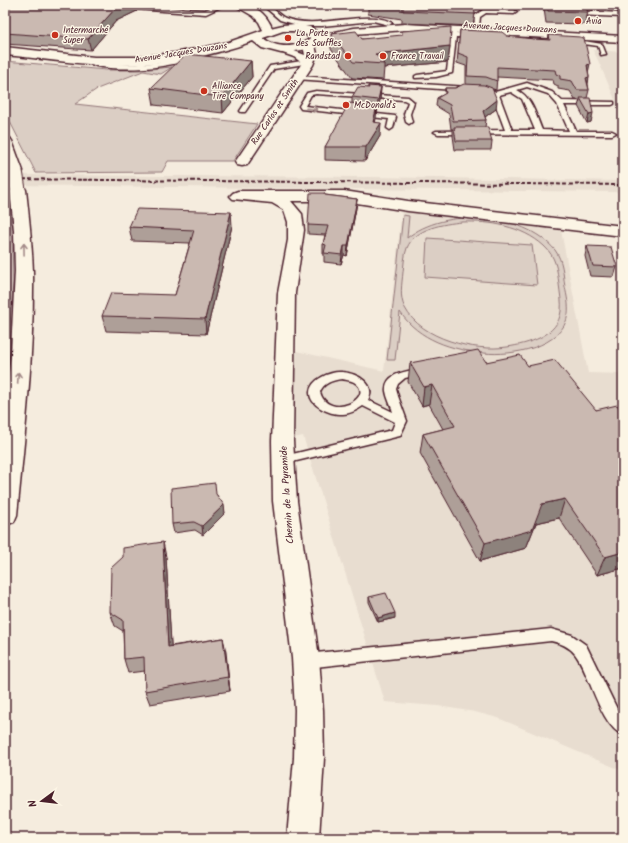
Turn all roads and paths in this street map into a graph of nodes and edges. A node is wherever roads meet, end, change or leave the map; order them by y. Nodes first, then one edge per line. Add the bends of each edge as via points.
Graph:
1 (222, 5) edge
2 (239, 5) edge
3 (255, 5) edge
4 (269, 5) edge
5 (551, 5) edge
6 (112, 6) edge
7 (623, 6) edge
8 (514, 12) dead end
9 (597, 14) junction
10 (623, 15) edge
11 (389, 23) junction
12 (477, 26) junction
13 (287, 28) junction
14 (301, 29) junction
15 (264, 32) junction
16 (623, 32) edge
17 (453, 34) junction
18 (445, 38) edge
19 (573, 39) junction
20 (623, 39) edge
21 (312, 43) junction
22 (276, 48) junction
23 (5, 51) edge
24 (603, 54) dead end
25 (5, 55) edge
26 (308, 62) junction
27 (417, 77) dead end
28 (298, 78) junction
29 (511, 89) junction
30 (495, 94) junction
31 (560, 103) junction
32 (612, 103) dead end
33 (243, 111) dead end
34 (409, 122) dead end
35 (390, 128) dead end
36 (438, 132) dead end
37 (509, 132) junction
38 (539, 132) junction
39 (573, 133) junction
40 (612, 133) dead end
41 (5, 141) edge
42 (242, 162) dead end
43 (623, 231) edge
44 (435, 368) edge
45 (363, 402) junction
46 (402, 421) junction
47 (284, 460) junction
48 (5, 515) edge
49 (306, 661) junction
50 (623, 728) edge
51 (303, 838) edge

1 - 6 lane via 206,12
2 - 15 street via 246,7 266,23
3 - 13 street via 268,17
4 - 11 lane via 268,7 282,19 301,24 368,19
5 - 9 lane via 553,12
7 - 9 lane via 594,5
8 - 12 lane via 485,11 477,16
9 - 10 lane
11 - 12 main road, Avenue Jacques Douzans
11 - 14 main road, Avenue Jacques Douzans
12 - 16 main road, Avenue Jacques Douzans
13 - 14 main road, Avenue Jacques Douzans
13 - 15 main road, Avenue Jacques Douzans
14 - 21 main road via 316,36
15 - 22 main road via 257,39 259,42
15 - 23 main road, Avenue Jacques Douzans via 240,43 223,47 136,60 96,60
17 - 18 lane
17 - 19 main road, Avenue Jacques Douzans
17 - 21 main road, Avenue Jacques Douzans via 405,27 378,28 347,32
17 - 27 lane via 450,72
19 - 20 main road, Avenue Jacques Douzans
19 - 24 lane via 600,45
21 - 22 main road, Avenue Jacques Douzans via 299,48
21 - 26 street
22 - 25 main road, Avenue Jacques Douzans via 231,50 145,63 95,64
22 - 26 street via 298,55
26 - 28 street, Rue Carlos et Smith
26 - 33 lane via 272,67
28 - 30 lane via 484,90
28 - 42 street, Rue Carlos et Smith
29 - 30 lane
29 - 31 lane via 531,85 554,96
29 - 38 lane via 525,98
30 - 37 lane
31 - 32 lane
31 - 39 lane
34 -> 35 lane via 407,114 411,102 406,98 325,94 317,91 309,94 302,106 393,117
36 - 37 lane
37 - 38 lane
38 - 39 lane
39 - 40 lane
48 -> 41 main road via 22,327 24,248 17,181
43 - 47 street, Chemin de la Pyramide via 344,196 249,196 271,198 287,205 292,210 296,222 286,303 281,420
44 - 46 lane via 400,376 392,384 391,394
45 - 45 lane via 366,396 364,385 351,377 326,378 316,388 318,400 331,408 349,409
45 - 46 lane
46 - 47 lane via 401,428 396,433
47 - 49 street, Chemin de la Pyramide via 285,500
49 - 50 lane via 551,635 566,638 581,650 613,716
49 - 51 street, Chemin de la Pyramide via 309,762

